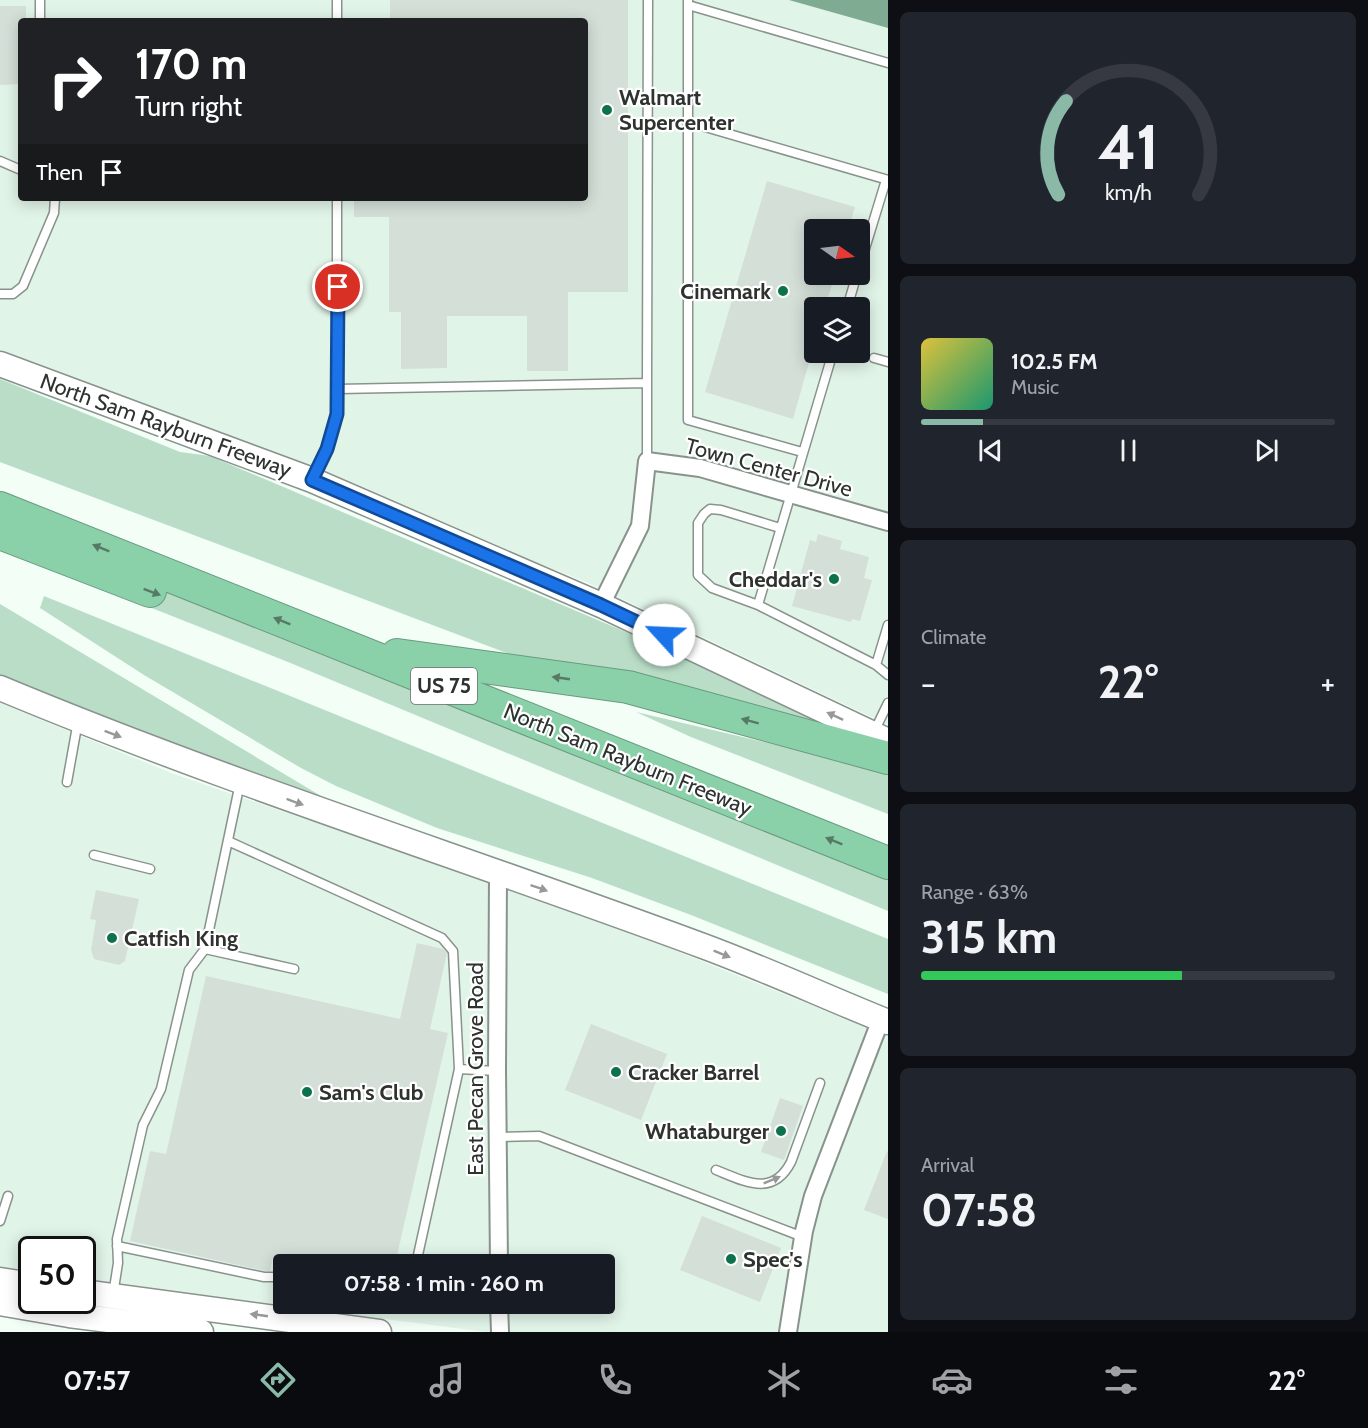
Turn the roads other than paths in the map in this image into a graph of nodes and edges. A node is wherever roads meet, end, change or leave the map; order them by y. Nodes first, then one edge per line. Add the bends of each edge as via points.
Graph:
1 (40, 0) edge
2 (337, 0) edge
3 (648, 0) edge
4 (688, 2) edge
5 (40, 18) edge
6 (337, 18) edge
7 (888, 63) edge
8 (688, 122) junction
9 (0, 161) edge
10 (18, 169) edge
11 (887, 180) edge
12 (55, 201) edge
13 (337, 201) edge
14 (870, 234) edge
15 (0, 294) edge
16 (874, 358) dead end
17 (888, 362) edge
18 (830, 363) edge
19 (0, 364) edge
20 (647, 383) junction
21 (338, 389) junction
22 (802, 452) junction
23 (647, 461) junction
24 (312, 480) junction
25 (790, 494) junction
26 (0, 508) edge
27 (888, 522) edge
28 (780, 528) junction
29 (0, 533) edge
30 (601, 605) junction
31 (758, 605) junction
32 (888, 625) edge
33 (347, 648) junction
34 (876, 665) junction
35 (888, 675) edge
36 (0, 688) edge
37 (888, 703) edge
38 (78, 721) junction
39 (883, 744) edge
40 (67, 782) dead end
41 (241, 782) junction
42 (228, 841) junction
43 (94, 855) dead end
44 (888, 863) edge
45 (150, 869) dead end
46 (498, 873) junction
47 (888, 886) edge
48 (205, 949) junction
49 (294, 969) dead end
50 (885, 1021) edge
51 (459, 1069) junction
52 (497, 1071) junction
53 (820, 1083) dead end
54 (498, 1137) junction
55 (716, 1170) dead end
56 (8, 1196) dead end
57 (0, 1221) edge
58 (803, 1238) junction
59 (117, 1246) junction
60 (419, 1254) edge
61 (499, 1254) edge
62 (273, 1277) edge
63 (0, 1280) edge
64 (18, 1283) edge
65 (96, 1293) edge
66 (113, 1295) junction
67 (0, 1303) edge
68 (499, 1314) edge
69 (166, 1330) edge
70 (201, 1332) edge
71 (379, 1332) edge
72 (500, 1332) edge
73 (788, 1332) edge

1 - 5 lane
2 - 6 lane
3 - 20 lane
4 - 7 lane
4 - 8 lane
8 - 11 lane
8 - 22 lane via 688,420
9 - 10 lane
11 - 14 lane
12 - 15 lane via 54,213 23,286 13,294
13 - 21 lane
16 - 17 lane
18 - 22 lane
19 - 24 main road, North Sam Rayburn Freeway
20 - 21 lane
20 - 23 lane
21 - 24 lane via 337,414 327,449
22 - 25 lane
23 - 25 street, Town Center Drive via 700,468
23 - 30 street via 640,526
24 - 30 main road, North Sam Rayburn Freeway
25 - 27 street, Town Center Drive
25 - 28 lane
33 -> 26 highway, North Sam Rayburn Freeway / US 75
28 - 31 lane
28 - 31 lane via 711,509 698,523 698,574 712,588
29 -> 47 highway, North Sam Rayburn Freeway / US 75
39 -> 30 main road, North Sam Rayburn Freeway
31 - 34 lane
32 - 34 lane
39 -> 33 highway via 628,687
44 -> 33 highway, North Sam Rayburn Freeway / US 75
34 - 35 lane
36 - 38 main road
37 - 39 lane
38 - 40 lane
38 -> 41 main road
41 - 42 lane
41 -> 46 main road
42 - 48 lane
42 - 51 lane via 442,938 453,951
43 - 45 lane
46 -> 50 main road via 705,947
46 - 52 street, East Pecan Grove Road
48 - 49 lane
48 - 59 lane via 189,970 161,1089 143,1125
50 - 58 street via 813,1196
51 - 52 lane
51 - 60 lane
52 - 54 street, East Pecan Grove Road
55 -> 53 lane via 755,1183 777,1181 791,1162
54 - 58 lane via 539,1136
54 - 61 street, East Pecan Grove Road
56 - 57 lane
58 - 73 street
59 - 62 lane
59 - 66 lane
63 - 64 main road
65 - 66 main road
71 -> 66 main road
67 - 69 main road via 69,1319
68 - 72 street
69 - 70 main road

